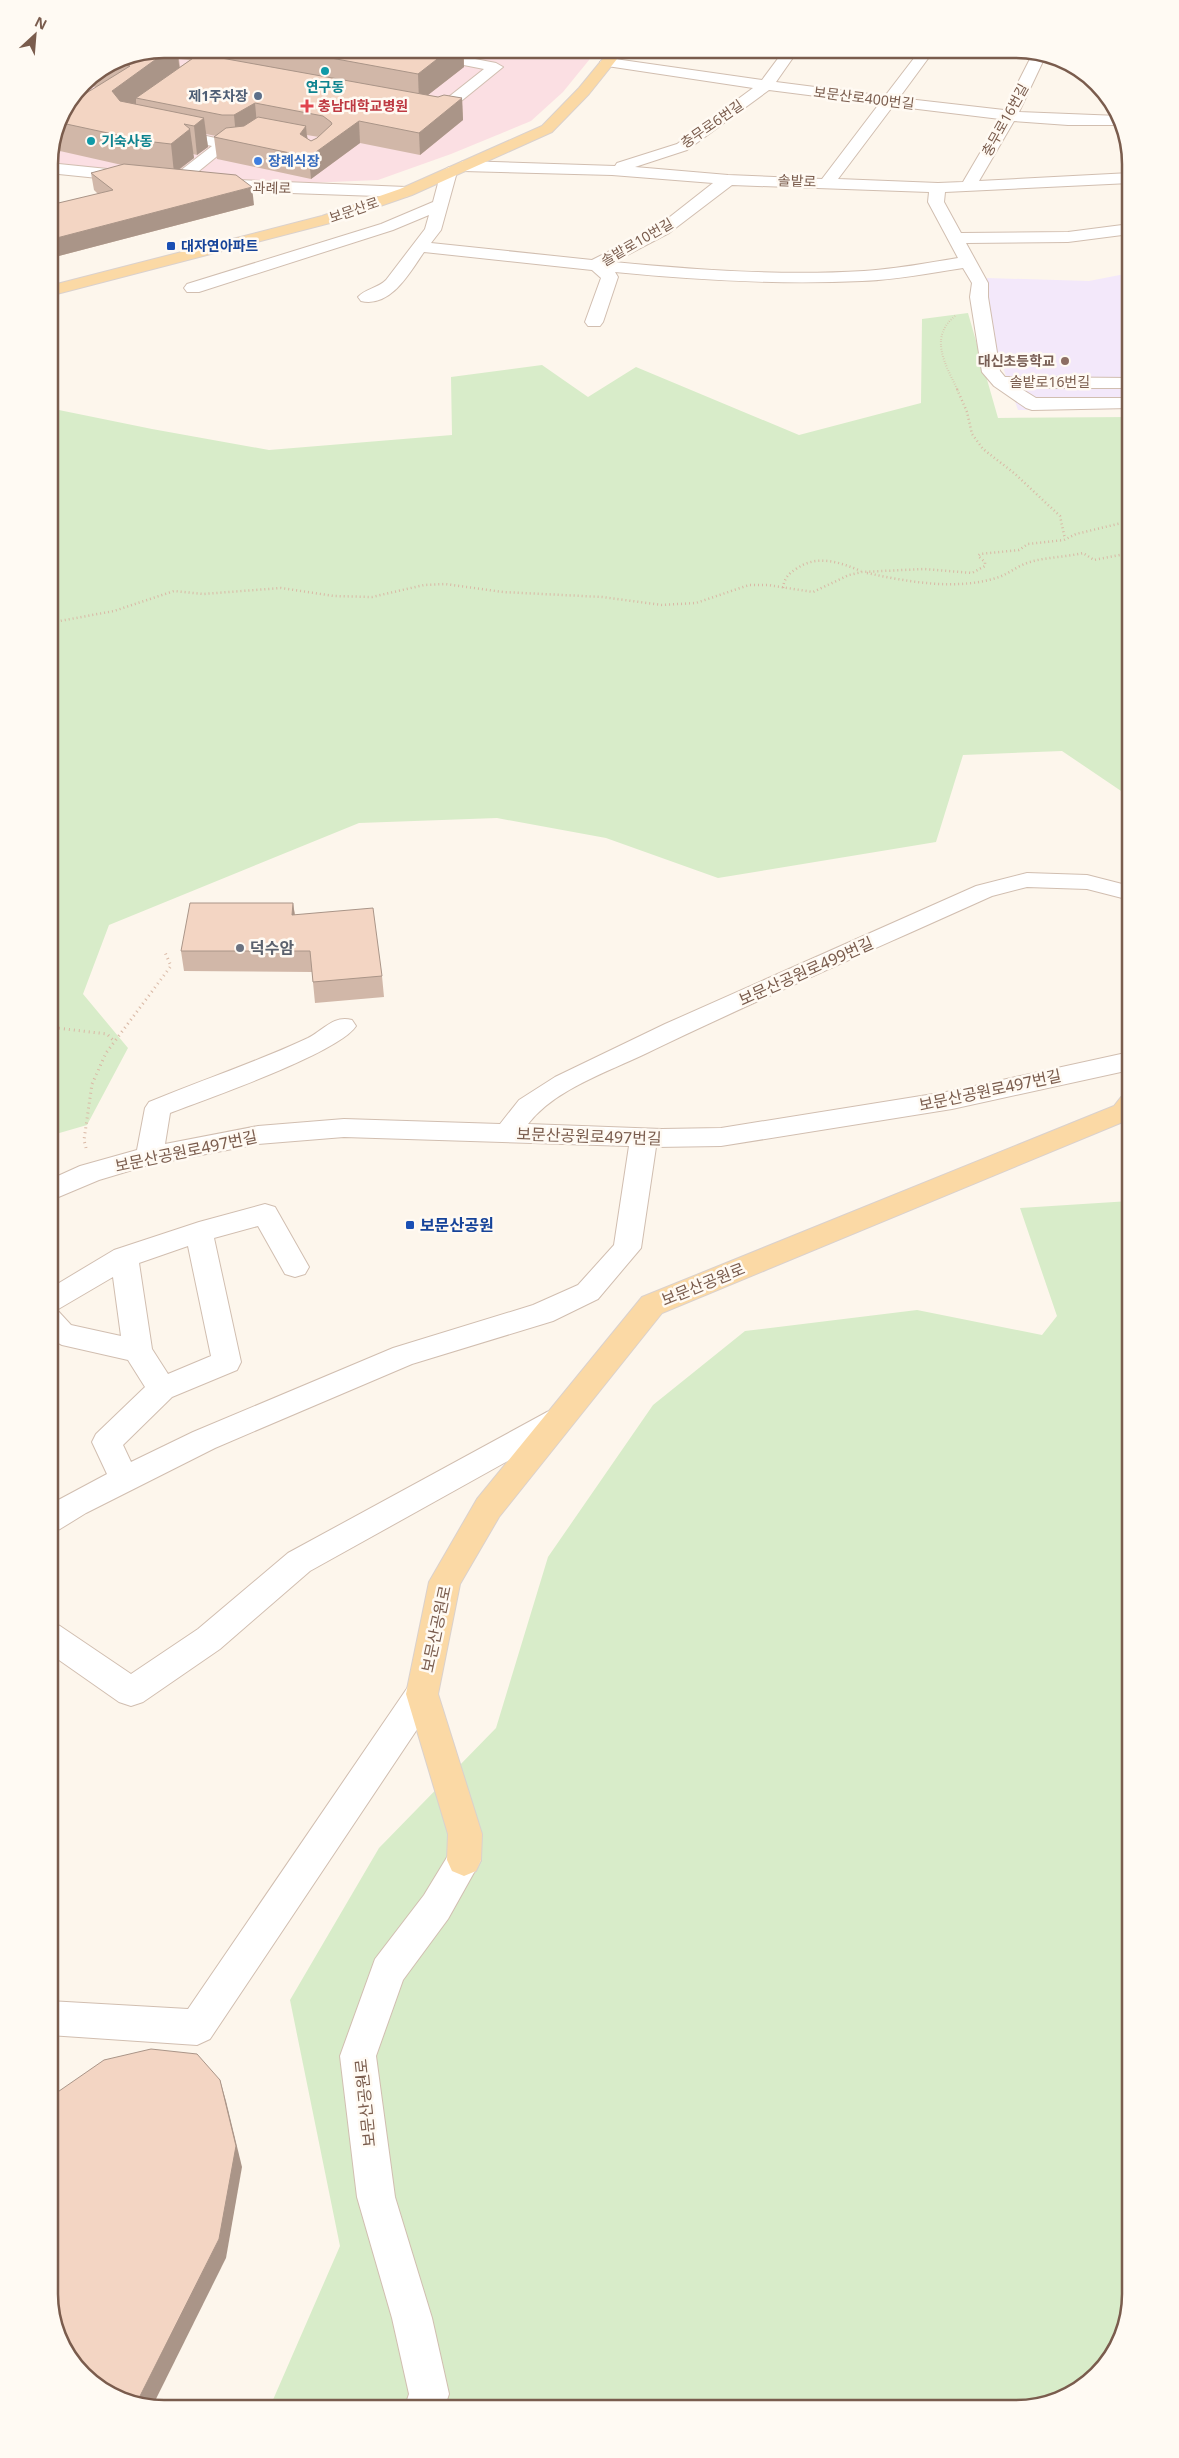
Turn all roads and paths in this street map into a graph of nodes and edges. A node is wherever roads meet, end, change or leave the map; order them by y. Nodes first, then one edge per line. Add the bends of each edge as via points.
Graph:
1 (448, 58) edge
2 (611, 58) edge
3 (628, 58) edge
4 (785, 58) edge
5 (921, 58) edge
6 (1037, 60) edge
7 (765, 86) junction
8 (888, 101) junction
9 (410, 107) edge
10 (1009, 116) junction
11 (1112, 121) edge
12 (157, 130) edge
13 (241, 143) edge
14 (224, 144) junction
15 (58, 169) edge
16 (456, 169) junction
17 (612, 170) junction
18 (1122, 178) edge
19 (728, 180) junction
20 (177, 181) junction
21 (828, 182) junction
22 (969, 185) junction
23 (938, 188) junction
24 (406, 192) junction
25 (441, 204) junction
26 (1122, 230) edge
27 (957, 238) junction
28 (420, 247) junction
29 (967, 262) junction
30 (596, 265) junction
31 (193, 288) dead end
32 (58, 289) edge
33 (367, 297) dead end
34 (979, 297) junction
35 (594, 322) dead end
36 (1000, 382) junction
37 (1122, 383) edge
38 (1122, 403) edge
39 (1122, 525) edge
40 (1065, 539) junction
41 (1122, 555) edge
42 (862, 572) junction
43 (783, 588) junction
44 (58, 621) edge
45 (1122, 891) edge
46 (164, 950) dead end
47 (343, 1026) dead end
48 (58, 1028) edge
49 (115, 1042) junction
50 (1122, 1063) edge
51 (1122, 1112) edge
52 (506, 1134) junction
53 (644, 1138) junction
54 (149, 1156) junction
55 (90, 1173) junction
56 (58, 1187) edge
57 (199, 1232) junction
58 (124, 1258) junction
59 (295, 1267) dead end
60 (58, 1297) edge
61 (58, 1330) edge
62 (138, 1351) junction
63 (162, 1389) junction
64 (557, 1420) junction
65 (124, 1479) junction
66 (58, 1514) edge
67 (58, 1642) edge
68 (422, 1694) junction
69 (464, 1860) joint
70 (58, 2019) edge
71 (427, 2400) edge

1 - 9 street via 496,67 439,112
2 - 16 main road, 보문산로 via 584,91 547,128
3 - 7 street, 보문산로400번길
4 - 7 street, 충무로6번길
5 - 8 street
6 - 10 street, 충무로16번길
7 - 8 street, 보문산로400번길
7 - 17 street, 충무로6번길 via 682,147
8 - 10 street, 보문산로400번길
8 - 21 street
10 - 11 street, 보문산로400번길
10 - 22 street, 충무로16번길
12 - 14 street
13 - 14 street
14 - 20 street
15 - 20 street, 과례로
16 - 17 street, 솔밭로
16 - 24 main road, 보문산로
16 - 25 street
17 - 19 street, 솔밭로
18 - 22 street, 솔밭로
19 - 21 street, 솔밭로
19 - 30 street, 솔밭로10번길 via 663,230
20 - 24 street, 과례로 via 260,188
21 - 23 street, 솔밭로
22 - 23 street, 솔밭로
23 - 27 street, 솔밭로16번길 via 936,202
24 - 32 main road, 보문산로 via 328,219
25 - 28 street via 433,230
25 - 31 street via 387,227
26 - 27 street via 1068,237
27 - 29 street, 솔밭로16번길
28 - 30 street
28 - 33 street via 386,290
29 - 30 street via 865,276 803,278 655,272
29 - 34 street, 솔밭로16번길 via 980,283
30 - 35 street, 솔밭로10번길 via 610,277
34 - 36 street, 솔밭로16번길 via 991,372
34 - 40 path via 949,321 940,336 940,351 967,412 972,434 983,449 1060,516
36 - 37 street, 솔밭로16번길
36 - 38 street via 1032,404
39 - 40 path
40 - 42 path via 1037,543 1019,550 980,554 978,556 986,562 985,566 972,573 924,569
41 - 42 path via 1094,560 1083,553 1032,562 1002,576 967,583 942,583
42 - 43 path via 849,574 813,592
42 - 43 path via 836,562 814,560 791,572 784,579
43 - 44 path via 750,585 696,603 662,605 445,584 424,585 372,597 334,596 281,588 203,594 174,591 114,611
45 - 52 street, 보문산공원로499번길 via 1087,882 1027,880 984,891 564,1082 528,1106
46 - 49 path via 171,966
47 - 54 street via 319,1043 158,1108
48 - 49 path via 107,1034
49 - 55 path via 106,1053 92,1084 84,1140
50 - 53 street, 보문산공원로497번길 via 952,1100 721,1137
51 - 64 main road, 보문산공원로 via 652,1306
52 - 53 street, 보문산공원로497번길
52 - 54 street, 보문산공원로497번길 via 344,1128 258,1135
53 - 65 street via 627,1248 588,1292 543,1313 403,1356 204,1440
54 - 55 street, 보문산공원로497번길
55 - 56 street, 보문산공원로497번길
57 - 58 street
57 - 59 street via 266,1214
57 - 63 street via 228,1362
58 - 60 street
58 - 62 street
61 - 62 street via 62,1334
62 - 63 street
63 - 65 street via 107,1442
64 - 67 street via 299,1562 208,1639 131,1692
64 - 68 main road, 보문산공원로 via 488,1508 445,1582
65 - 66 street
68 - 69 main road, 보문산공원로 via 465,1834
68 - 70 street via 197,2027
69 - 71 street, 보문산공원로 via 436,1907 388,1971 358,2056 376,2197 412,2318 429,2394

